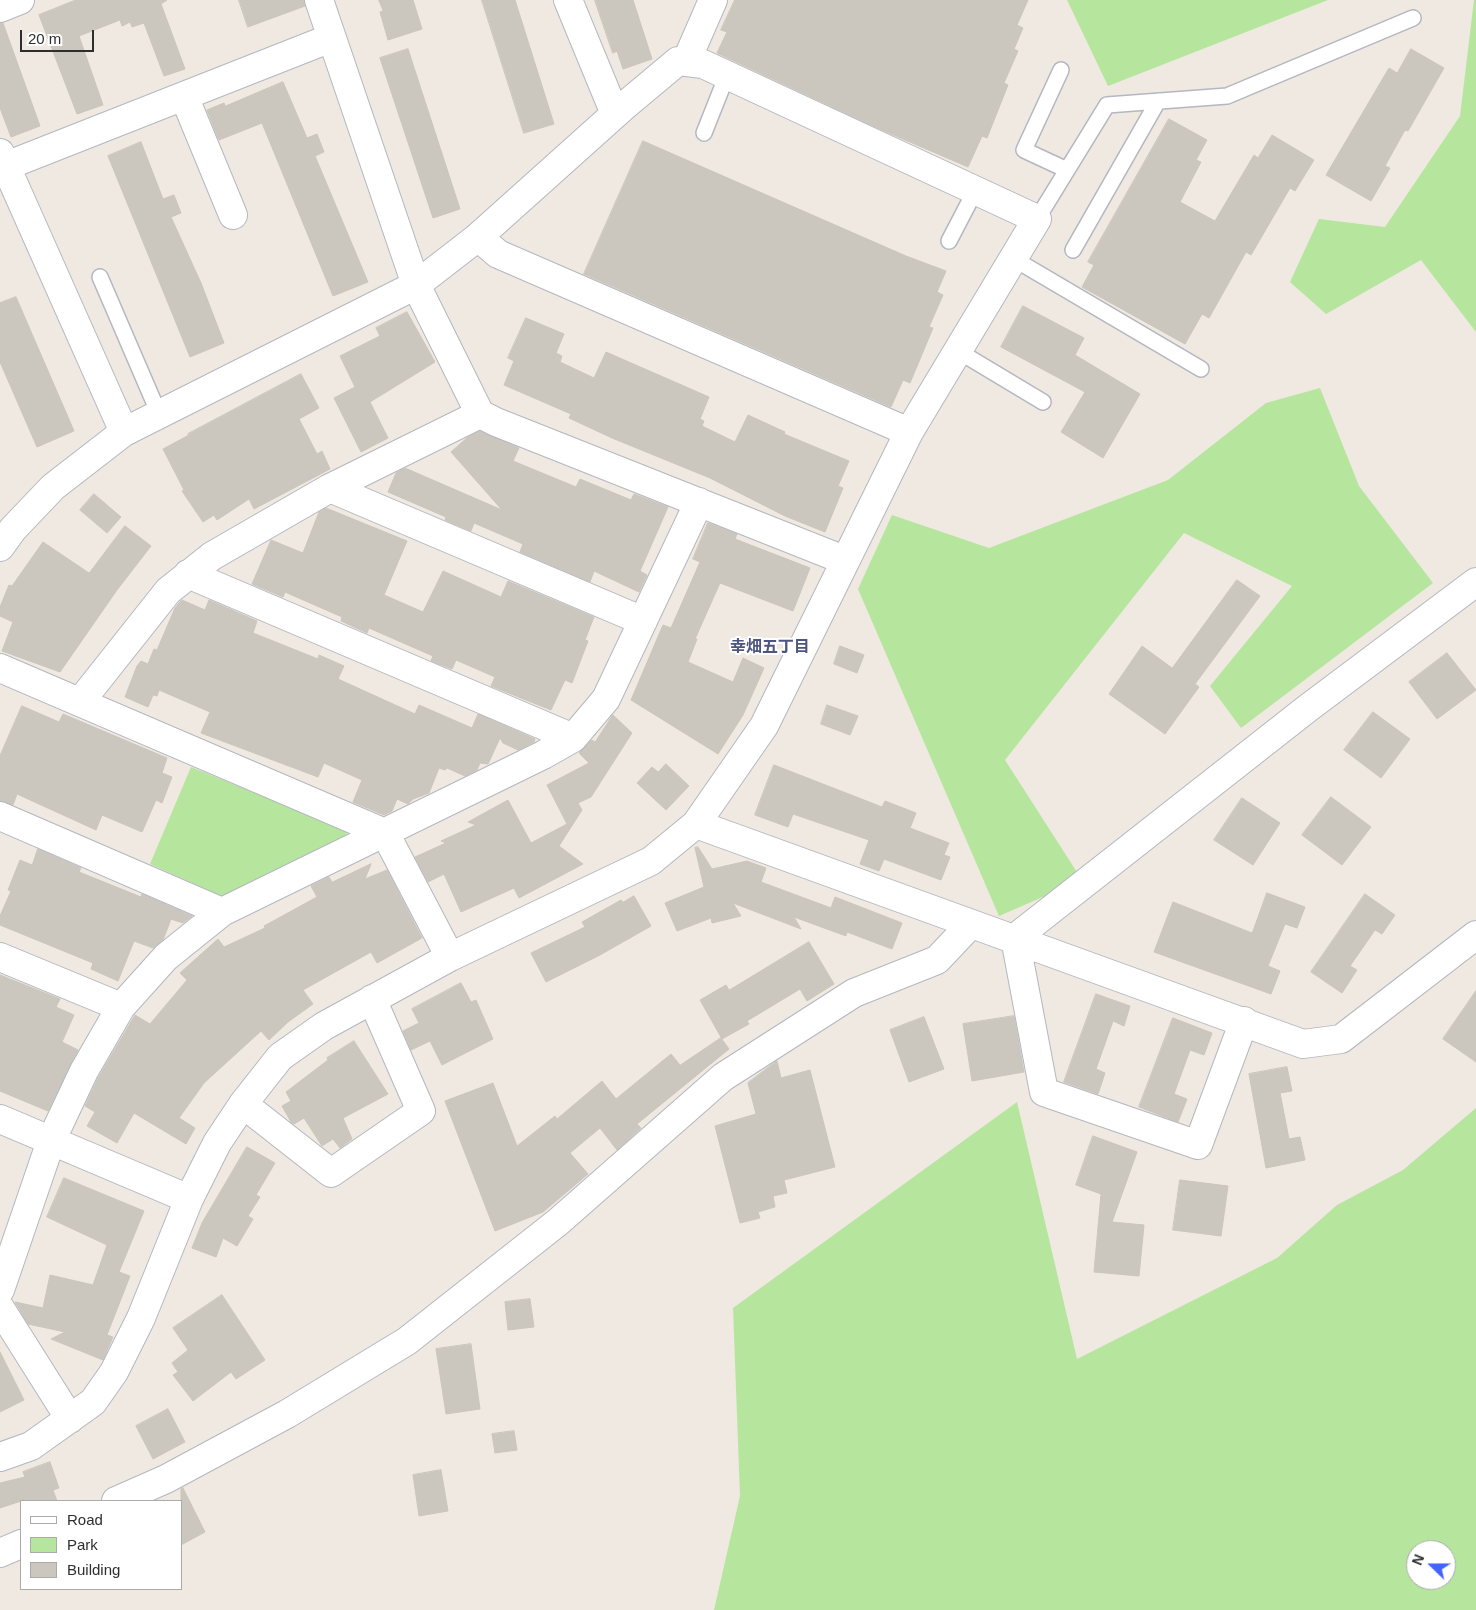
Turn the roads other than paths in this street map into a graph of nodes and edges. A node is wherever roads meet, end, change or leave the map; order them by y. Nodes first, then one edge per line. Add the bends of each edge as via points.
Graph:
1 (20, 0) edge
2 (319, 0) edge
3 (568, 0) edge
4 (713, 0) edge
5 (0, 8) edge
6 (1413, 18) dead end
7 (331, 38) junction
8 (686, 62) junction
9 (1061, 70) dead end
10 (727, 75) junction
11 (184, 96) junction
12 (1158, 101) junction
13 (616, 114) junction
14 (704, 133) dead end
15 (3, 159) edge
16 (1067, 170) junction
17 (975, 190) junction
18 (233, 215) dead end
19 (1037, 219) junction
20 (478, 237) junction
21 (949, 240) dead end
22 (1074, 250) dead end
23 (1014, 259) junction
24 (100, 277) dead end
25 (416, 285) junction
26 (958, 351) junction
27 (1201, 369) dead end
28 (1043, 402) dead end
29 (159, 414) junction
30 (480, 414) junction
31 (124, 432) junction
32 (908, 432) junction
33 (330, 488) junction
34 (699, 502) junction
35 (0, 547) edge
36 (844, 560) junction
37 (188, 574) junction
38 (1476, 582) edge
39 (643, 621) junction
40 (0, 668) edge
41 (80, 702) junction
42 (573, 738) junction
43 (0, 816) edge
44 (696, 824) junction
45 (385, 834) junction
46 (222, 912) junction
47 (971, 924) junction
48 (1476, 935) edge
49 (1015, 938) junction
50 (0, 957) edge
51 (450, 957) junction
52 (372, 999) junction
53 (121, 1007) junction
54 (1244, 1021) junction
55 (243, 1104) junction
56 (0, 1119) edge
57 (51, 1141) junction
58 (189, 1199) junction
59 (0, 1290) edge
60 (0, 1308) edge
61 (70, 1418) junction
62 (0, 1457) edge
63 (118, 1500) edge
64 (20, 1544) edge
65 (0, 1553) edge

1 - 5 street
2 - 7 street
3 - 13 street
4 - 8 street
6 - 12 lane via 1227,96
7 - 11 street
7 - 25 street
8 - 10 street via 703,64
8 - 13 street via 678,61
9 - 16 lane via 1024,150
10 - 14 lane
10 - 17 street
11 - 15 street
11 - 18 street
12 - 16 lane via 1107,105
12 - 22 lane
13 - 20 street
15 - 31 street
16 - 19 lane
17 - 19 street
17 - 21 lane
19 - 23 street
20 - 25 street
20 - 32 street via 498,254
23 - 26 street
23 - 27 lane
24 - 29 lane
25 - 29 street
25 - 30 street
26 - 28 lane
26 - 32 street
29 - 31 street
30 - 33 street
30 - 34 street
31 - 35 street via 53,487
32 - 36 street
33 - 37 street via 212,556
33 - 39 street
34 - 36 street
34 - 39 street
36 - 44 street via 764,726
37 - 41 street via 168,591
37 - 42 street
38 - 49 street via 1308,708
39 - 42 street via 606,699
40 - 41 street
41 - 45 street
42 - 45 street
43 - 46 street
44 - 47 street
44 - 51 street via 651,861
45 - 46 street
45 - 51 street
46 - 53 street via 166,957
47 - 49 street
47 - 63 street via 937,960 854,993 723,1076 558,1222 407,1342 287,1414 166,1479
48 - 54 street via 1341,1039 1303,1044
49 - 54 street
49 - 54 street via 1044,1092 1198,1145
50 - 53 street
51 - 52 street
52 - 55 street via 324,1026 280,1057
52 - 55 street via 421,1111 332,1173
53 - 57 street via 84,1071
55 - 58 street
56 - 57 street
57 - 58 street
57 - 59 street
58 - 61 street via 114,1372 93,1402
60 - 61 street
61 - 62 street via 31,1446
64 - 65 street

